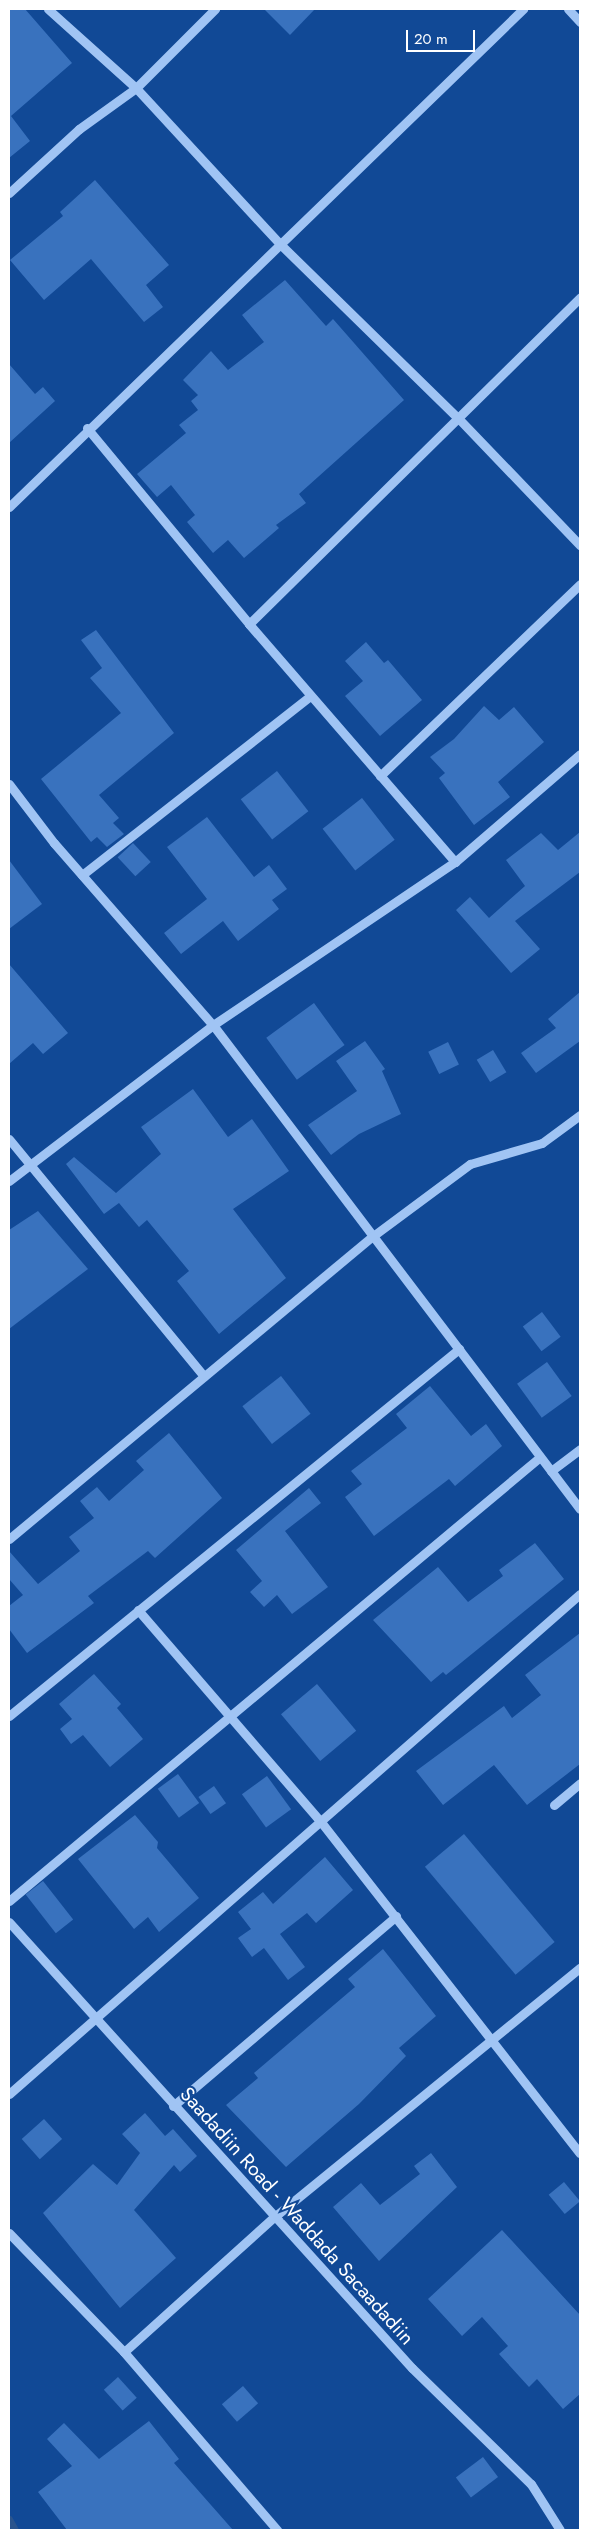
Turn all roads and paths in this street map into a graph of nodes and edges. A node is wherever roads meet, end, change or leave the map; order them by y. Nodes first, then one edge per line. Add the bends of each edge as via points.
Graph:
1 (48, 9) edge
2 (215, 9) edge
3 (523, 9) edge
4 (568, 9) edge
5 (580, 22) edge
6 (136, 88) junction
7 (9, 194) edge
8 (279, 243) junction
9 (580, 298) edge
10 (458, 418) junction
11 (87, 428) junction
12 (9, 507) edge
13 (580, 545) edge
14 (580, 584) edge
15 (249, 624) junction
16 (310, 696) junction
17 (580, 754) edge
18 (380, 776) junction
19 (9, 784) edge
20 (455, 862) junction
21 (82, 875) junction
22 (213, 1025) junction
23 (580, 1115) edge
24 (9, 1139) edge
25 (30, 1164) junction
26 (9, 1181) edge
27 (373, 1236) junction
28 (458, 1349) junction
29 (204, 1376) junction
30 (580, 1449) edge
31 (540, 1457) junction
32 (551, 1471) junction
33 (580, 1508) edge
34 (9, 1539) edge
35 (580, 1594) edge
36 (138, 1610) junction
37 (9, 1716) edge
38 (230, 1717) junction
39 (580, 1783) edge
40 (554, 1805) dead end
41 (321, 1822) junction
42 (9, 1901) edge
43 (396, 1916) junction
44 (9, 1922) edge
45 (580, 1968) edge
46 (94, 2017) junction
47 (494, 2038) junction
48 (9, 2094) edge
49 (173, 2106) junction
50 (580, 2152) edge
51 (273, 2218) junction
52 (9, 2233) edge
53 (124, 2352) junction
54 (277, 2530) edge
55 (560, 2530) edge

1 - 6 street
2 - 6 street
3 - 8 street
4 - 5 street
6 - 7 street via 80,129
6 - 8 street
8 - 10 street
8 - 11 street
9 - 10 street
10 - 13 street
10 - 15 street
11 - 12 street
11 - 15 street
14 - 18 street
15 - 16 street
16 - 18 street
16 - 21 street
17 - 20 street
18 - 20 street
19 - 21 street
20 - 22 street
21 - 22 street
22 - 25 street
22 - 27 street
23 - 27 street via 542,1142 470,1164
24 - 25 street
25 - 26 street
25 - 29 street
27 - 28 street
27 - 29 street
28 - 31 street
28 - 36 street
29 - 34 street
30 - 32 street
31 - 32 street
31 - 38 street
32 - 33 street
35 - 41 street
36 - 37 street
36 - 38 street
38 - 41 street
38 - 42 street
39 - 40 street
41 - 43 street
41 - 46 street
43 - 47 street
43 - 49 street
44 - 46 street, Saadadiin Road - Waddada Sacaadadiin
45 - 47 street
46 - 48 street
46 - 49 street, Saadadiin Road - Waddada Sacaadadiin
47 - 50 street
47 - 51 street
49 - 51 street, Saadadiin Road - Waddada Sacaadadiin
51 - 53 street
51 - 55 street, Saadadiin Road - Waddada Sacaadadiin via 412,2368 530,2484
52 - 53 street
53 - 54 street

